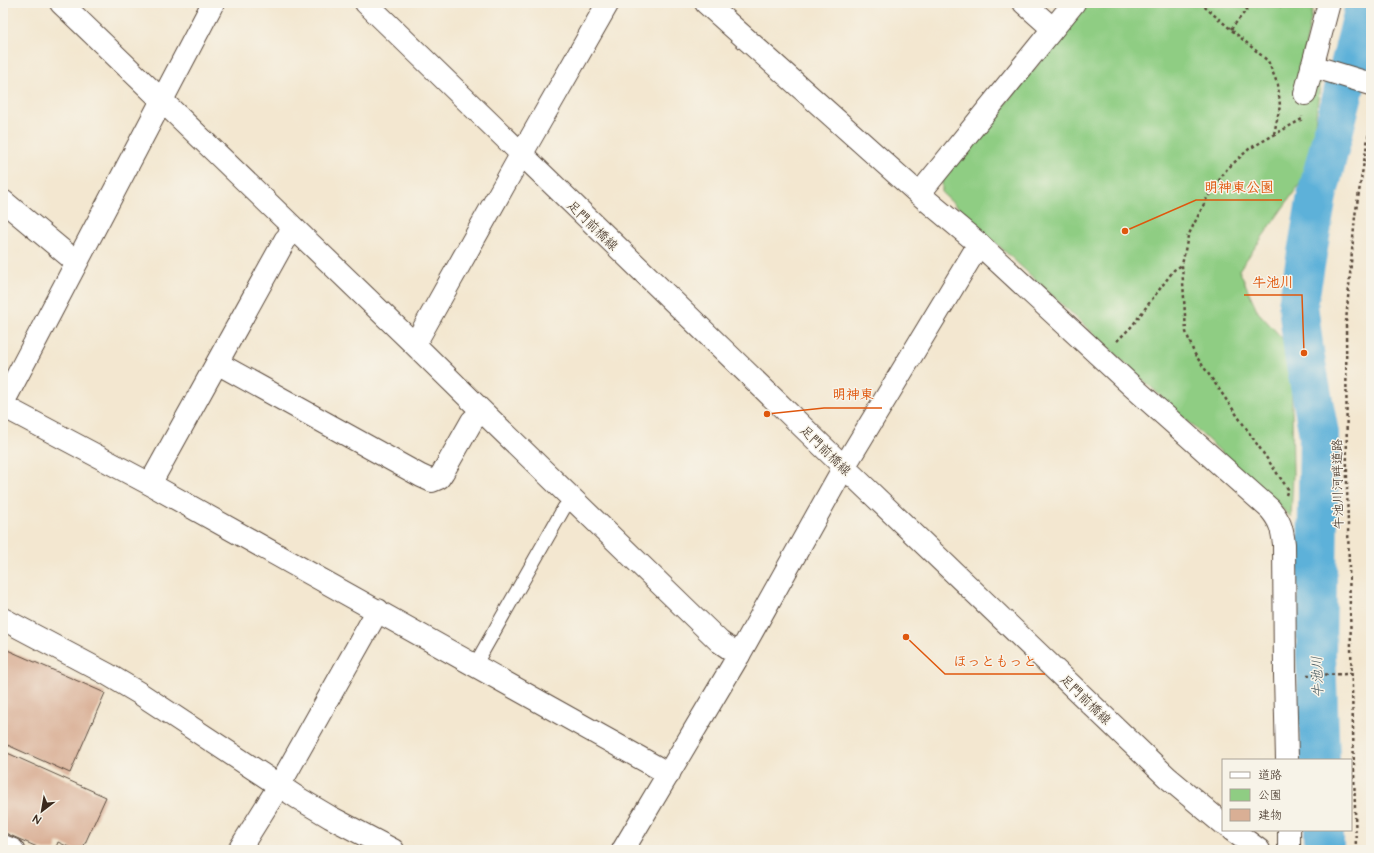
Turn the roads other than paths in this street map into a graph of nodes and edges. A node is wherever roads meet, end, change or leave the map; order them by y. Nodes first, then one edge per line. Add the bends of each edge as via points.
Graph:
1 (61, 3) edge
2 (213, 3) edge
3 (366, 3) edge
4 (608, 3) edge
5 (706, 3) edge
6 (1024, 3) edge
7 (1074, 3) edge
8 (1329, 3) edge
9 (1052, 28) junction
10 (1319, 68) junction
11 (1371, 84) edge
12 (1305, 94) road end
13 (162, 101) junction
14 (521, 155) junction
15 (919, 194) junction
16 (3, 201) edge
17 (295, 229) junction
18 (979, 244) junction
19 (77, 261) junction
20 (413, 343) junction
21 (217, 363) junction
22 (3, 404) edge
23 (482, 411) junction
24 (844, 468) junction
25 (150, 484) junction
26 (573, 500) junction
27 (378, 610) junction
28 (3, 619) edge
29 (739, 655) junction
30 (475, 665) junction
31 (1287, 759) edge
32 (669, 774) junction
33 (279, 786) junction
34 (1222, 823) edge
35 (1233, 831) edge
36 (1289, 831) edge
37 (3, 846) edge
38 (628, 848) edge
39 (13, 850) edge
40 (239, 850) edge
41 (393, 850) edge
42 (1259, 850) edge
43 (1289, 850) edge

1 - 13 street
2 - 13 street
3 - 14 street, 足門前橋線
4 - 14 street
5 - 15 street
6 - 9 street
7 - 9 street
8 - 10 street
9 - 15 street
10 - 11 street
10 - 12 street
13 - 17 street
13 - 19 street
14 - 20 street via 420,335
14 - 24 street, 足門前橋線
15 - 18 street
16 - 19 street
17 - 20 street
17 - 21 street via 285,240
18 - 24 street
18 - 31 street via 1270,509 1278,520 1284,544
19 - 22 street
20 - 23 street
21 - 23 street via 432,480 439,478 472,421
21 - 25 street
22 - 25 street
23 - 26 street
24 - 29 street
24 - 34 street, 足門前橋線 via 1167,777
25 - 27 street
26 - 29 street via 720,642
26 - 30 lane via 564,508
27 - 30 street
27 - 33 street
28 - 33 street via 139,693
29 - 32 street
30 - 32 street
32 - 38 street
33 - 40 street
33 - 41 street via 330,817
35 - 42 street
36 - 43 street
37 - 39 street

